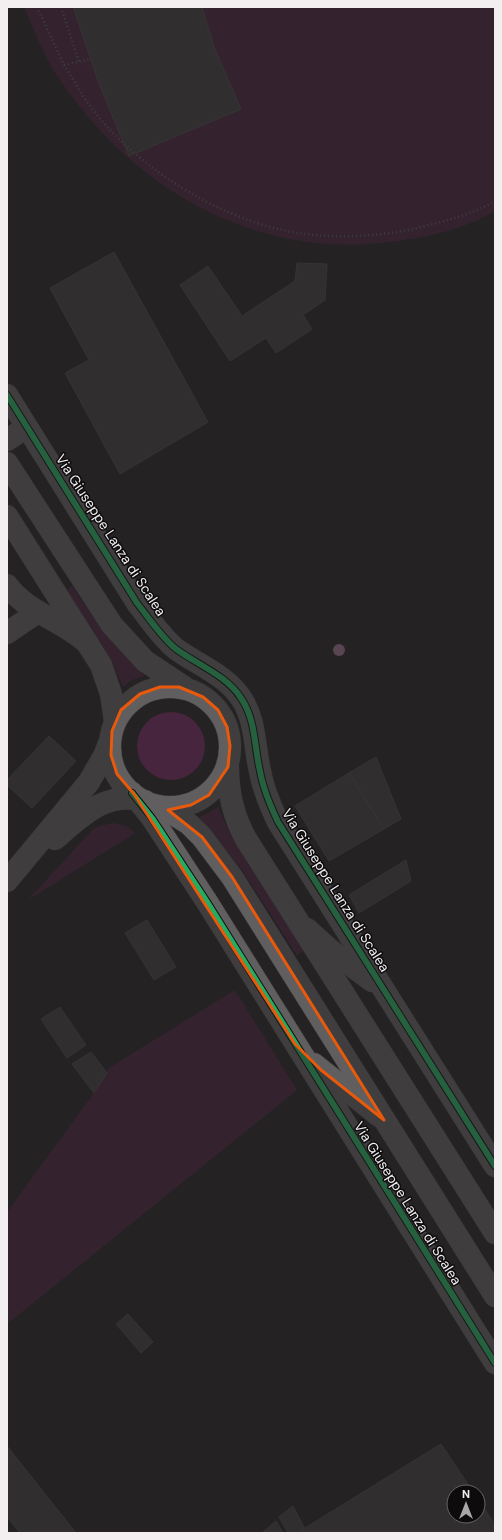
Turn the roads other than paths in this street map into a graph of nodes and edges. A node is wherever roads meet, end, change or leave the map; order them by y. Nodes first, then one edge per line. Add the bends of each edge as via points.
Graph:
1 (7, 395) edge
2 (27, 427) junction
3 (7, 440) edge
4 (7, 463) edge
5 (7, 516) edge
6 (7, 585) edge
7 (38, 612) junction
8 (7, 633) edge
9 (89, 646) junction
10 (189, 690) junction
11 (112, 731) junction
12 (228, 767) junction
13 (144, 800) junction
14 (24, 863) junction
15 (7, 881) edge
16 (290, 908) junction
17 (392, 1002) junction
18 (295, 1044) junction
19 (384, 1120) junction
20 (495, 1166) edge
21 (495, 1233) edge
22 (495, 1296) edge
23 (495, 1363) edge

1 - 2 street, Via Giuseppe Lanza di Scalea
2 - 3 street
2 - 17 street, Via Giuseppe Lanza di Scalea via 150,619 174,647 220,677 241,697 252,721 262,782 276,817
4 - 10 street via 91,595 121,636 157,670
5 - 9 street
6 - 7 street via 18,598
7 - 8 street
7 - 9 street via 78,635
9 - 11 street via 107,679 113,702
10 - 11 street via 160,687 140,694 121,710
10 - 12 street via 211,703 223,718 230,746
11 - 13 street via 111,755 117,774
11 - 14 street via 102,760 90,782
12 - 13 street via 217,787 198,802 184,807
12 - 16 street, Via Giuseppe Lanza di Scalea via 230,801 240,829
13 - 14 street via 119,798 97,805
13 - 18 street, Via Giuseppe Lanza di Scalea
13 - 19 street, Via Giuseppe Lanza di Scalea via 189,824 221,861
14 - 15 street
16 - 17 street, Via Giuseppe Lanza di Scalea via 316,938 380,987
16 - 21 street, Via Giuseppe Lanza di Scalea
17 - 20 street, Via Giuseppe Lanza di Scalea
18 - 19 street, Via Giuseppe Lanza di Scalea via 321,1070
18 - 23 street, Via Giuseppe Lanza di Scalea
19 - 22 street, Via Giuseppe Lanza di Scalea

